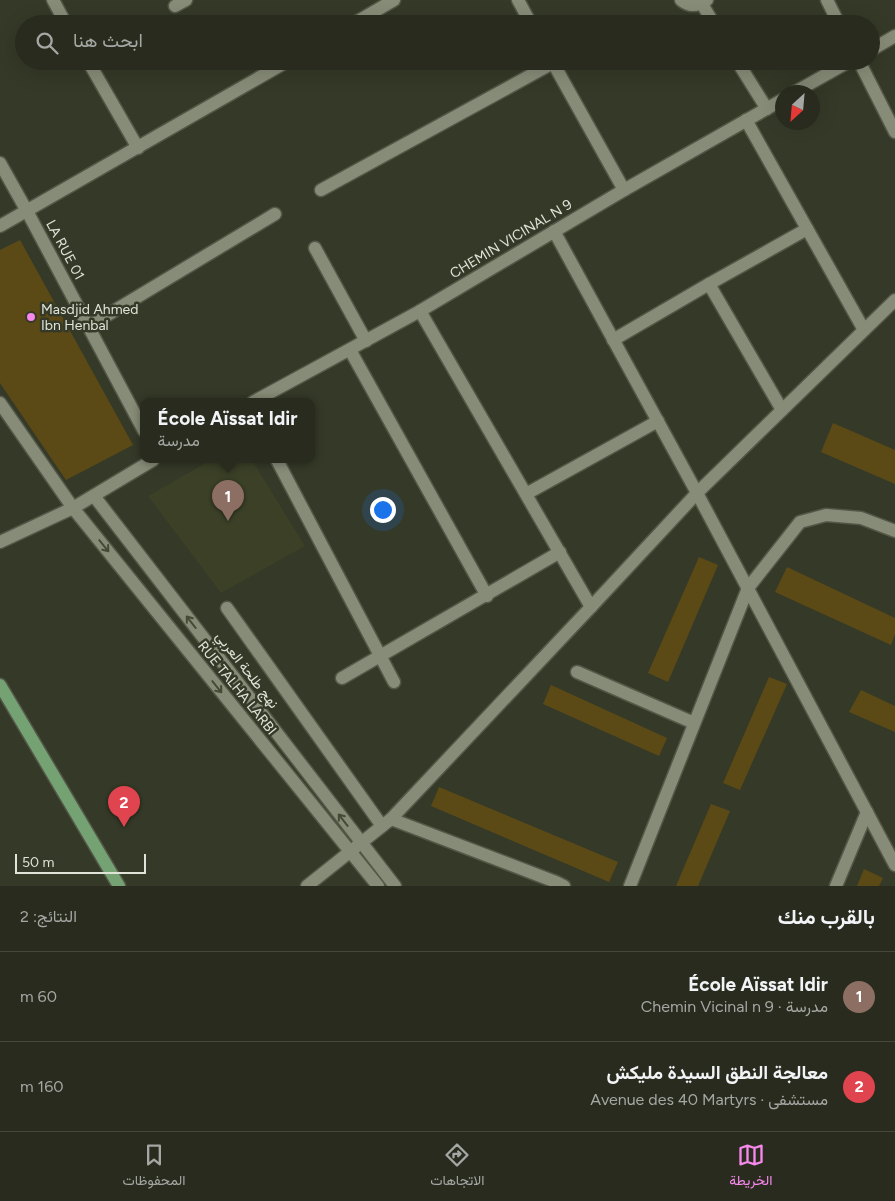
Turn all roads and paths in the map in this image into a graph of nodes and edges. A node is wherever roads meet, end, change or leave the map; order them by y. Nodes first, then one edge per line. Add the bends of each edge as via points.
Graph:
1 (52, 0) edge
2 (394, 0) edge
3 (518, 0) edge
4 (681, 0) edge
5 (827, 0) edge
6 (704, 2) edge
7 (61, 15) edge
8 (368, 15) edge
9 (526, 15) edge
10 (710, 15) edge
11 (835, 15) edge
12 (895, 36) edge
13 (880, 45) edge
14 (93, 70) edge
15 (272, 70) edge
16 (538, 70) edge
17 (556, 70) edge
18 (743, 70) edge
19 (834, 70) edge
20 (864, 70) edge
21 (807, 85) edge
22 (775, 104) edge
23 (767, 109) junction
24 (746, 120) junction
25 (895, 132) edge
26 (138, 148) junction
27 (0, 163) edge
28 (321, 190) dead end
29 (624, 190) junction
30 (27, 211) junction
31 (275, 214) dead end
32 (0, 226) edge
33 (807, 229) junction
34 (554, 231) junction
35 (315, 248) dead end
36 (709, 284) junction
37 (895, 300) edge
38 (420, 311) junction
39 (88, 326) junction
40 (864, 330) junction
41 (613, 340) junction
42 (366, 341) junction
43 (350, 350) junction
44 (260, 398) edge
45 (0, 403) edge
46 (782, 410) junction
47 (658, 421) junction
48 (140, 424) edge
49 (148, 463) edge
50 (278, 463) edge
51 (697, 492) junction
52 (526, 494) junction
53 (94, 496) junction
54 (73, 508) junction
55 (895, 531) edge
56 (0, 542) edge
57 (560, 552) junction
58 (748, 588) junction
59 (487, 596) junction
60 (591, 607) junction
61 (227, 608) dead end
62 (380, 656) junction
63 (577, 672) dead end
64 (342, 678) dead end
65 (394, 682) dead end
66 (0, 685) edge
67 (694, 723) junction
68 (867, 812) junction
69 (386, 822) junction
70 (361, 842) junction
71 (349, 851) junction
72 (895, 865) edge
73 (119, 886) edge
74 (307, 886) edge
75 (378, 886) edge
76 (395, 886) edge
77 (564, 886) edge
78 (630, 886) edge
79 (836, 886) edge

1 - 7 street
2 - 8 street
3 - 9 street
4 - 6 street via 689,5
5 - 11 street
6 - 10 street
12 - 13 street
14 - 26 street
15 - 26 street
16 - 28 street
17 - 29 street
18 - 23 street
19 - 21 street
20 - 25 street
22 - 23 street, CHEMIN VICINAL N 9
23 - 24 street, CHEMIN VICINAL N 9
24 - 29 street, CHEMIN VICINAL N 9
24 - 33 street
26 - 30 street
27 - 30 street, LA RUE 01
29 - 34 street, CHEMIN VICINAL N 9
30 - 32 street
30 - 39 street, LA RUE 01
31 - 39 street
33 - 36 street
33 - 40 street
34 - 38 street, CHEMIN VICINAL N 9
34 - 41 street
35 - 42 street
36 - 41 street
36 - 46 street
37 - 40 street
38 - 42 street, CHEMIN VICINAL N 9
38 - 52 street
39 - 48 street, LA RUE 01
40 - 46 street
41 - 47 street
42 - 43 street, CHEMIN VICINAL N 9
43 - 44 street, CHEMIN VICINAL N 9
43 - 59 street
45 - 54 street
46 - 51 street
47 - 51 street
47 - 52 street
49 - 53 street
50 - 62 street
51 - 58 street
51 - 60 street
52 - 57 street
53 - 54 street
70 -> 53 street, نهج طلحة العربي
54 - 56 street
54 -> 71 street, RUE TALHA LARBI
55 - 58 street via 862,518 826,515 800,522
57 - 59 street
57 - 60 street
58 - 67 street
58 - 68 street
59 - 62 street
60 - 69 street
61 - 69 street
62 - 64 street
62 - 65 street
63 - 67 street
66 - 73 main road
67 - 78 street
68 - 72 street
68 - 79 street
69 - 70 street
69 - 77 street
70 - 71 street
70 - 76 street, نهج طلحة العربي
71 - 74 street
71 - 75 street, RUE TALHA LARBI

